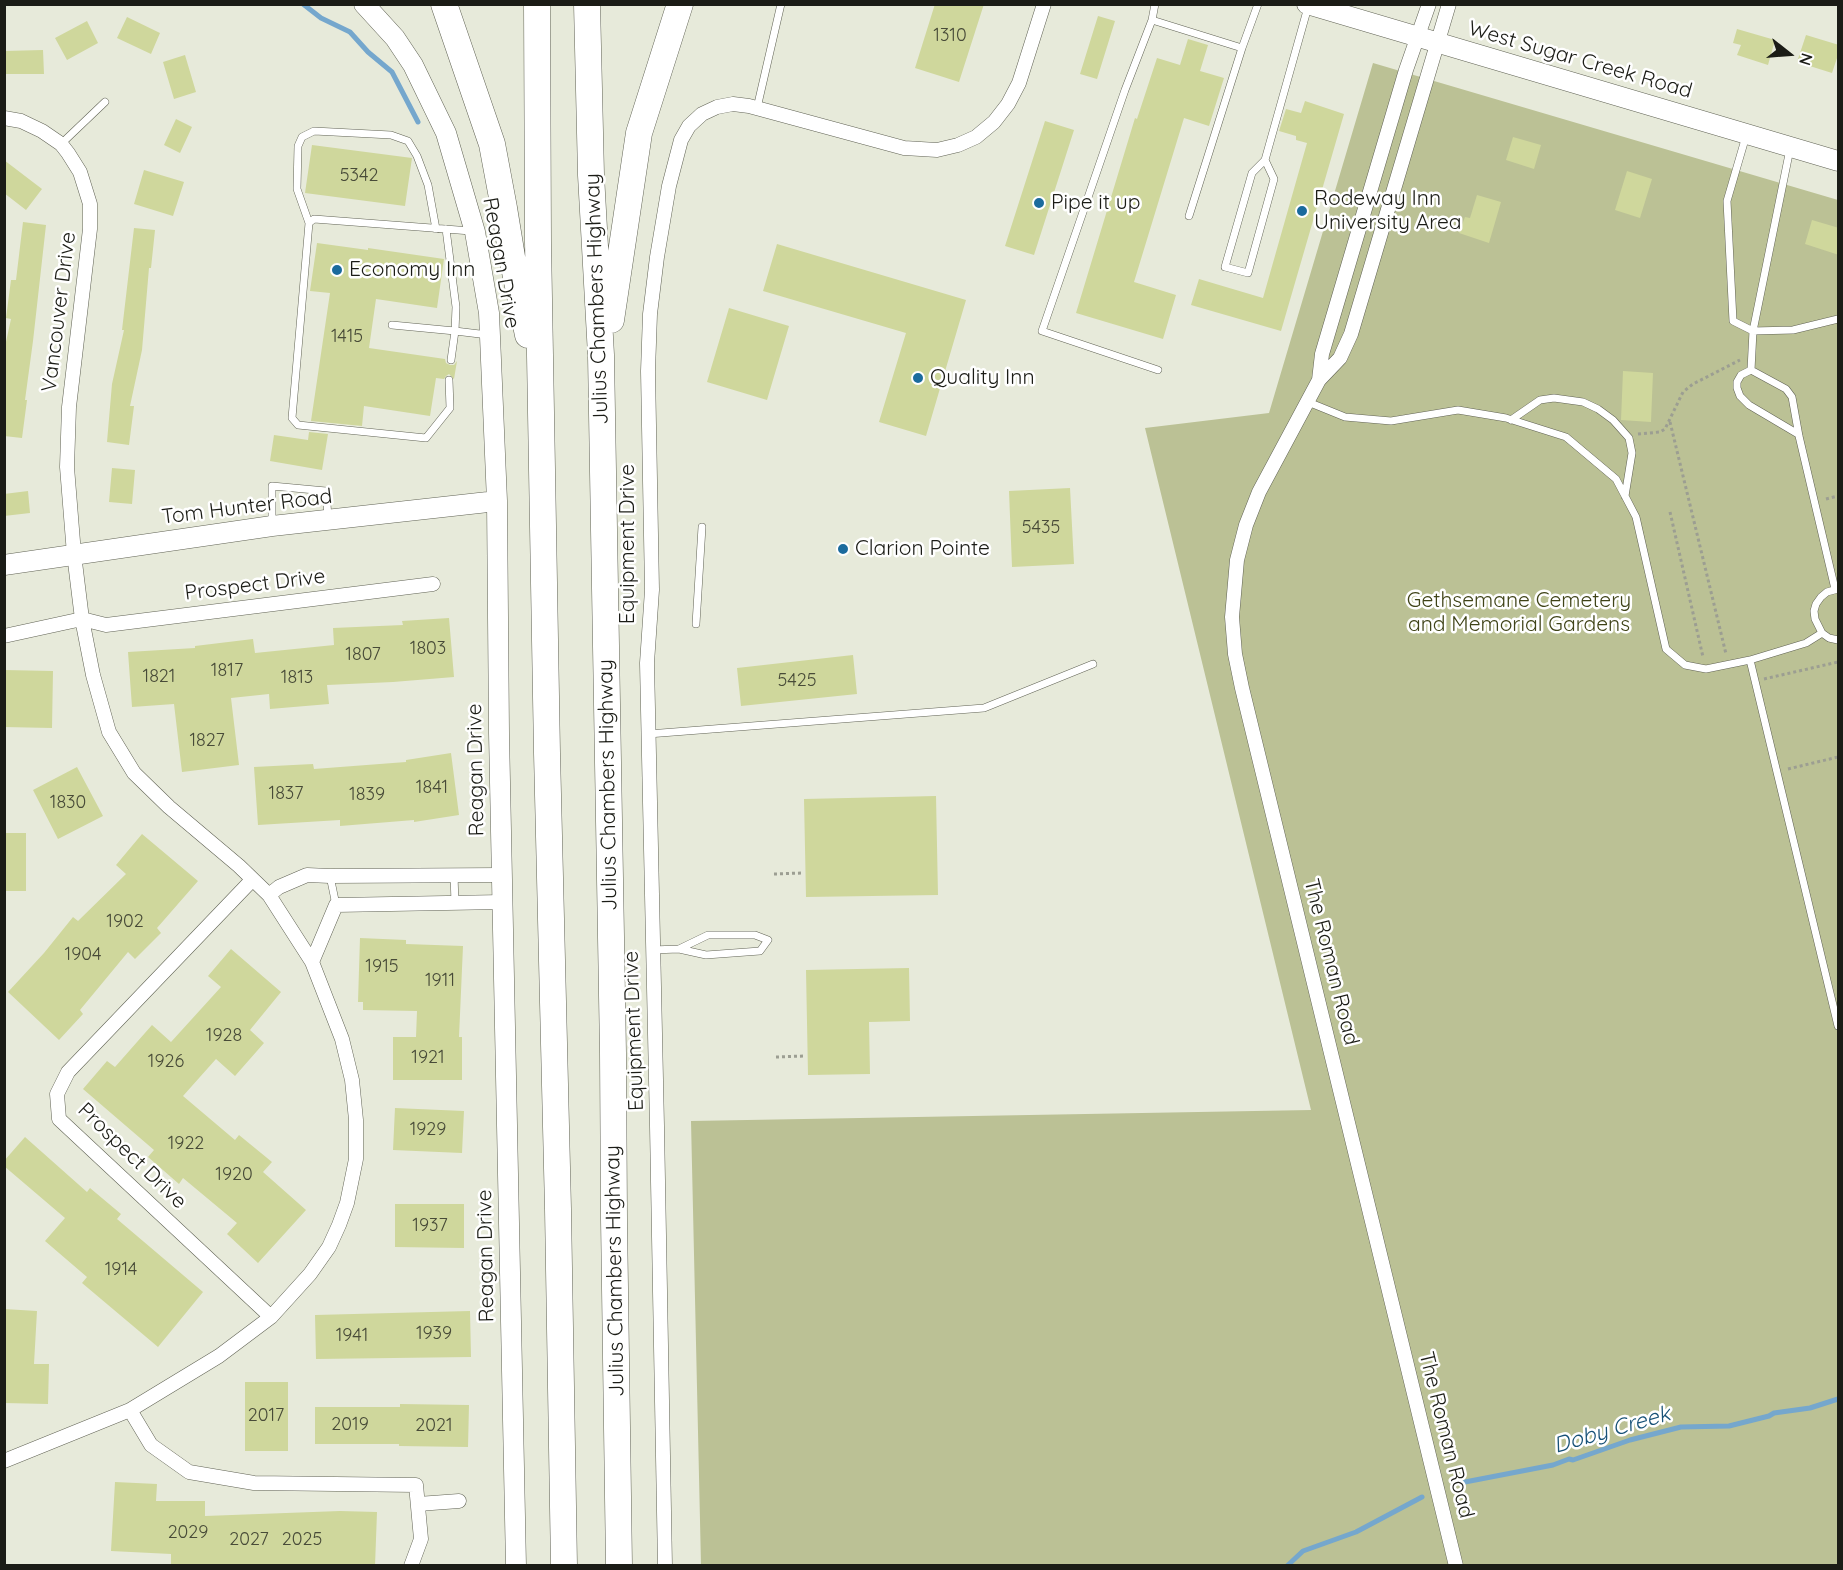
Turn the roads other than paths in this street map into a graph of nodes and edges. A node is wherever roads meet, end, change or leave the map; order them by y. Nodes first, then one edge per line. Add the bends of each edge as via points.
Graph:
1 (364, 4) edge
2 (444, 4) edge
3 (537, 4) edge
4 (587, 4) edge
5 (680, 4) edge
6 (781, 4) edge
7 (1044, 4) edge
8 (1155, 4) edge
9 (1258, 4) edge
10 (1429, 4) edge
11 (1449, 4) edge
12 (1308, 5) edge
13 (1152, 20) junction
14 (1418, 38) junction
15 (1437, 43) junction
16 (1242, 48) junction
17 (105, 102) dead end
18 (757, 108) junction
19 (4, 118) edge
20 (1746, 134) junction
21 (61, 144) junction
22 (1790, 147) junction
23 (1264, 160) junction
24 (1839, 161) edge
25 (1189, 216) dead end
26 (309, 223) junction
27 (436, 229) junction
28 (446, 229) junction
29 (475, 232) junction
30 (1839, 319) edge
31 (392, 325) dead end
32 (455, 331) junction
33 (1753, 331) junction
34 (491, 336) junction
35 (451, 360) dead end
36 (1158, 370) dead end
37 (1751, 370) junction
38 (449, 380) dead end
39 (602, 380) junction
40 (1319, 380) junction
41 (541, 392) junction
42 (1308, 402) junction
43 (1511, 420) junction
44 (1798, 434) junction
45 (1625, 496) junction
46 (497, 501) junction
47 (328, 520) junction
48 (272, 526) junction
49 (702, 527) dead end
50 (74, 554) junction
51 (4, 565) edge
52 (434, 584) dead end
53 (1837, 589) edge
54 (82, 619) junction
55 (696, 624) dead end
56 (1822, 633) junction
57 (4, 636) edge
58 (1839, 640) edge
59 (1750, 660) junction
60 (1093, 664) dead end
61 (648, 734) junction
62 (454, 875) junction
63 (502, 875) junction
64 (330, 876) junction
65 (252, 880) junction
66 (269, 895) junction
67 (502, 902) junction
68 (455, 903) junction
69 (336, 905) junction
70 (679, 949) junction
71 (652, 950) junction
72 (312, 962) junction
73 (1839, 1026) edge
74 (271, 1317) junction
75 (130, 1410) junction
76 (4, 1461) edge
77 (459, 1501) dead end
78 (418, 1504) junction
79 (411, 1566) edge
80 (516, 1566) edge
81 (564, 1566) edge
82 (619, 1566) edge
83 (665, 1566) edge
84 (1456, 1566) edge

1 - 29 street, Reagan Drive via 395,38 437,112
2 - 41 highway via 492,144
3 - 41 highway
4 - 39 highway, Julius Chambers Highway
5 - 39 highway via 639,133
6 - 18 lane
7 - 18 street, Equipment Drive via 1019,83 1008,104 985,130 958,145 937,150 904,148
8 - 13 lane
9 - 16 lane
10 - 14 street, The Roman Road
11 - 15 street, The Roman Road
12 - 14 street, West Sugar Creek Road
12 - 23 lane
13 - 16 lane
13 - 36 lane via 1042,331
14 - 15 street, West Sugar Creek Road
14 - 40 street, The Roman Road via 1322,354
15 - 20 street, West Sugar Creek Road
15 - 40 street, The Roman Road via 1351,334 1340,358
16 - 25 lane
17 - 21 lane
18 - 61 street, Equipment Drive via 733,104 702,114 681,140 669,186 650,314 652,590
19 - 21 street, Vancouver Drive via 42,130
20 - 22 street, West Sugar Creek Road
20 - 33 lane via 1727,201 1733,321
21 - 50 street, Vancouver Drive via 80,172 90,204 66,447
22 - 24 street, West Sugar Creek Road
22 - 33 lane
23 - 23 lane via 1252,173 1225,267 1248,273 1274,179
26 - 27 lane via 314,219
26 - 27 lane via 297,189 298,146 302,137 314,131 391,135 408,141 428,185
26 - 38 lane via 292,417 298,425 426,438 450,408
27 - 28 lane
28 - 29 lane
28 - 32 lane via 456,307
29 - 34 street, Reagan Drive
30 - 33 lane via 1793,330
31 - 32 lane
32 - 34 lane
32 - 35 lane
33 - 37 lane
34 - 46 street, Reagan Drive
37 - 44 lane via 1786,389 1792,397
37 - 44 lane via 1737,382 1740,396
39 - 82 highway, Julius Chambers Highway
40 - 42 street, The Roman Road
41 - 81 highway
42 - 43 lane via 1344,417 1391,421 1458,410
42 - 84 street, The Roman Road via 1258,492 1246,525 1234,577 1235,654
43 - 45 lane via 1566,437 1616,479
43 - 45 lane via 1540,400 1554,398 1583,402 1598,409 1629,438 1632,453
44 - 53 lane
45 - 59 lane via 1636,517 1666,649 1685,665 1706,669
46 - 47 street, Tom Hunter Road
46 - 63 street, Reagan Drive
47 - 48 street, Tom Hunter Road
47 - 48 lane via 326,491 272,486
48 - 50 street, Tom Hunter Road
49 - 55 lane
50 - 51 street, Tom Hunter Road
50 - 54 street
52 - 54 street, Prospect Drive via 106,625
53 - 56 lane via 1827,592 1816,604 1815,620
54 - 57 street, Prospect Drive
54 - 65 street via 109,732 134,773
56 - 58 lane
56 - 59 lane via 1806,643
59 - 73 lane
60 - 61 lane via 984,708
61 - 71 street, Equipment Drive
62 - 63 street
62 - 64 street
62 - 68 lane
63 - 67 street, Reagan Drive
64 - 66 street via 307,875
64 - 69 lane
65 - 66 street
65 - 74 street, Prospect Drive via 68,1072 57,1094 59,1119
66 - 72 street
67 - 68 street
67 - 80 street, Reagan Drive
68 - 69 street
69 - 72 street
70 - 70 lane via 706,955 760,951 768,940 755,935 708,935
70 - 71 lane
71 - 83 street, Equipment Drive
72 - 74 street via 342,1039 352,1080 356,1159 347,1203 329,1247
74 - 75 street via 219,1356
75 - 76 street
75 - 78 street via 152,1445 189,1472 254,1483 416,1485
77 - 78 street
78 - 79 street via 421,1539

